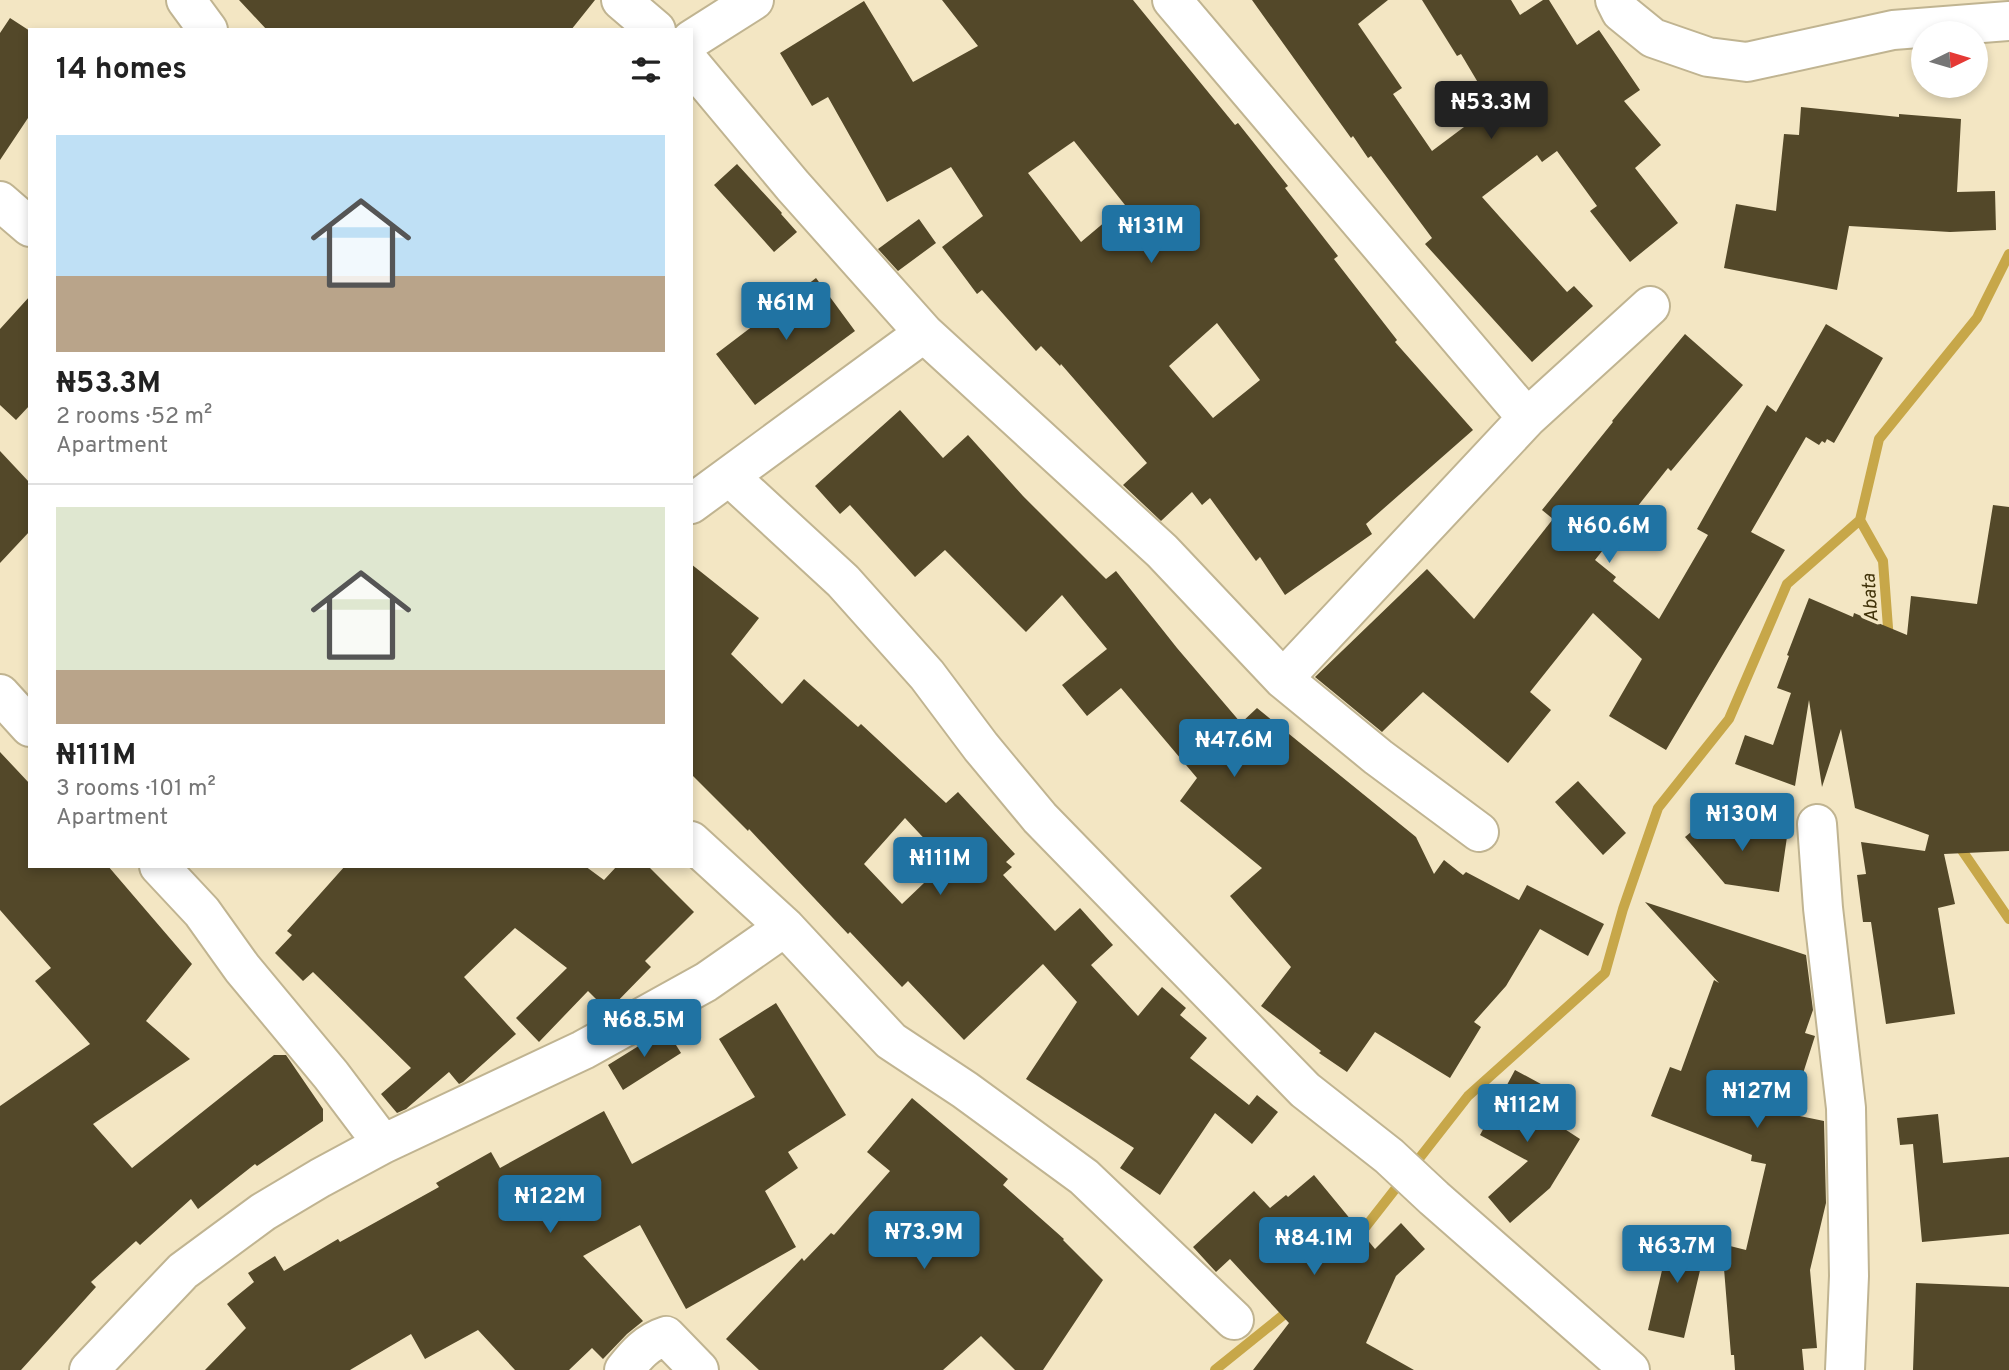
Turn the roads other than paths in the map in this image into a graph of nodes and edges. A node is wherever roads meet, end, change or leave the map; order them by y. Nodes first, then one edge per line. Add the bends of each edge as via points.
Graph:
1 (186, 0) edge
2 (621, 0) edge
3 (754, 0) edge
4 (1172, 0) edge
5 (1615, 0) edge
6 (2009, 21) edge
7 (207, 28) edge
8 (654, 28) edge
9 (693, 39) edge
10 (693, 66) edge
11 (1650, 306) dead end
12 (924, 333) junction
13 (1527, 418) junction
14 (729, 476) junction
15 (693, 503) edge
16 (1283, 679) junction
17 (0, 694) edge
18 (28, 725) edge
19 (1817, 824) dead end
20 (1479, 832) dead end
21 (693, 843) edge
22 (161, 868) edge
23 (785, 927) junction
24 (383, 1144) junction
25 (1234, 1320) dead end
26 (89, 1370) edge
27 (624, 1370) edge
28 (699, 1370) edge
29 (1630, 1370) edge
30 (1846, 1370) edge

1 - 7 street
2 - 8 street
3 - 9 street
4 - 13 street
5 - 6 street via 1621,12 1653,38 1708,57 1747,62 1893,30
10 - 12 street
11 - 13 street
12 - 14 street
12 - 16 street via 1162,551
13 - 16 street
14 - 15 street
14 - 29 street via 843,581 927,675 1040,818 1305,1090 1390,1156
16 - 20 street
17 - 18 street
19 - 30 street via 1846,1108
21 - 23 street
22 - 24 street via 202,912
23 - 24 street via 706,982 583,1050
23 - 25 street via 891,1041 1084,1177
24 - 26 street via 263,1212 183,1271
27 - 28 street via 651,1341 666,1336

